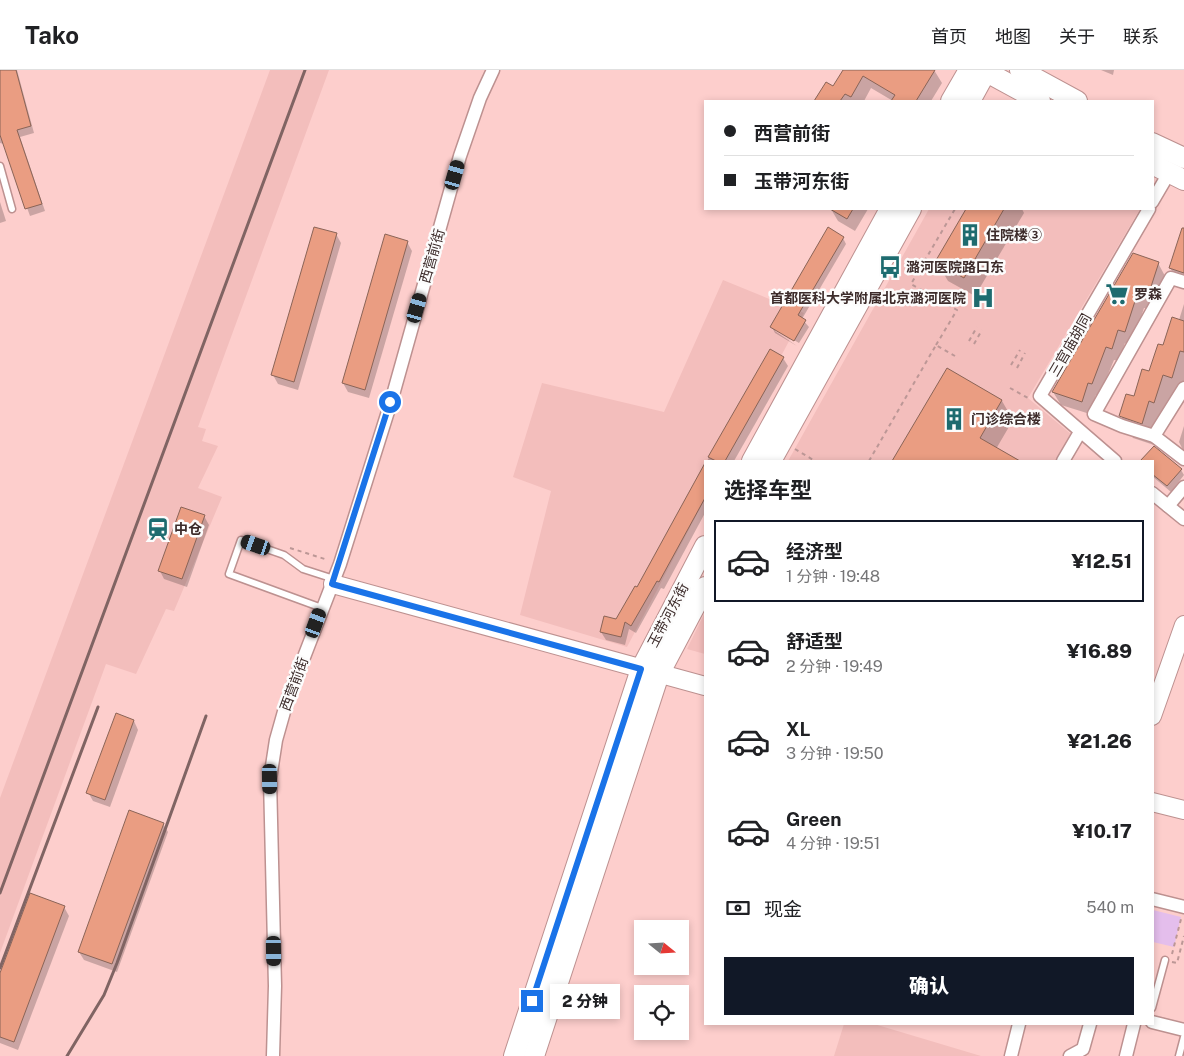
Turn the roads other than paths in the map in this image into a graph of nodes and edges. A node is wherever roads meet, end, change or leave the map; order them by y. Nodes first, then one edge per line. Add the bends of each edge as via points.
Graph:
1 (494, 70) edge
2 (981, 70) edge
3 (1020, 70) edge
4 (952, 100) edge
5 (970, 100) edge
6 (1038, 100) edge
7 (1075, 100) edge
8 (1154, 144) edge
9 (1184, 158) edge
10 (0, 166) edge
11 (1169, 172) edge
12 (1154, 198) edge
13 (12, 208) dead end
14 (889, 210) edge
15 (910, 210) edge
16 (1147, 210) edge
17 (1184, 282) edge
18 (1184, 388) edge
19 (1080, 432) junction
20 (1154, 436) junction
21 (1184, 459) edge
22 (753, 460) edge
23 (771, 460) edge
24 (1064, 460) edge
25 (1114, 460) edge
26 (1184, 487) edge
27 (1154, 495) edge
28 (1168, 506) junction
29 (1184, 519) edge
30 (704, 548) edge
31 (333, 582) junction
32 (704, 589) edge
33 (322, 608) junction
34 (1183, 628) edge
35 (1179, 655) edge
36 (650, 671) junction
37 (704, 686) edge
38 (1154, 711) edge
39 (1154, 802) edge
40 (1184, 810) edge
41 (1154, 899) edge
42 (1184, 905) edge
43 (1167, 961) road end
44 (1154, 1002) edge
45 (1154, 1022) edge
46 (1019, 1025) edge
47 (1090, 1025) edge
48 (1134, 1025) edge
49 (1184, 1030) edge
50 (1184, 1037) edge
51 (273, 1056) edge
52 (514, 1056) edge
53 (534, 1056) edge
54 (1011, 1056) edge
55 (1070, 1056) edge
56 (1126, 1056) edge
57 (1179, 1056) edge

1 - 31 street, 西营前街 via 480,98 460,156 390,402
2 - 4 main road
2 - 5 main road
2 - 6 main road
3 - 7 main road
8 - 9 main road
10 - 13 lane
11 - 12 street
14 - 22 main road
15 - 23 main road
16 - 19 street, 三官庙胡同 via 1034,397
17 - 20 street via 1171,278 1094,414
18 - 20 street
19 - 24 street
19 - 25 street
20 - 21 street
26 - 28 street
27 - 28 street
28 - 29 street
30 - 36 main road, 玉带河东街
31 - 33 street, 西营前街
31 - 33 lane via 304,569 284,555 241,540 229,574
31 - 36 street
32 - 36 main road, 玉带河东街
33 - 51 street, 西营前街 via 287,701 270,779 275,986
34 - 35 street
35 - 38 street
36 - 37 street
36 - 52 main road, 玉带河东街
36 - 53 main road, 玉带河东街
39 - 40 street
41 - 42 street
43 - 44 lane
45 - 49 street
46 - 54 street
47 - 55 street via 1083,1049
48 - 56 street
50 - 57 lane

